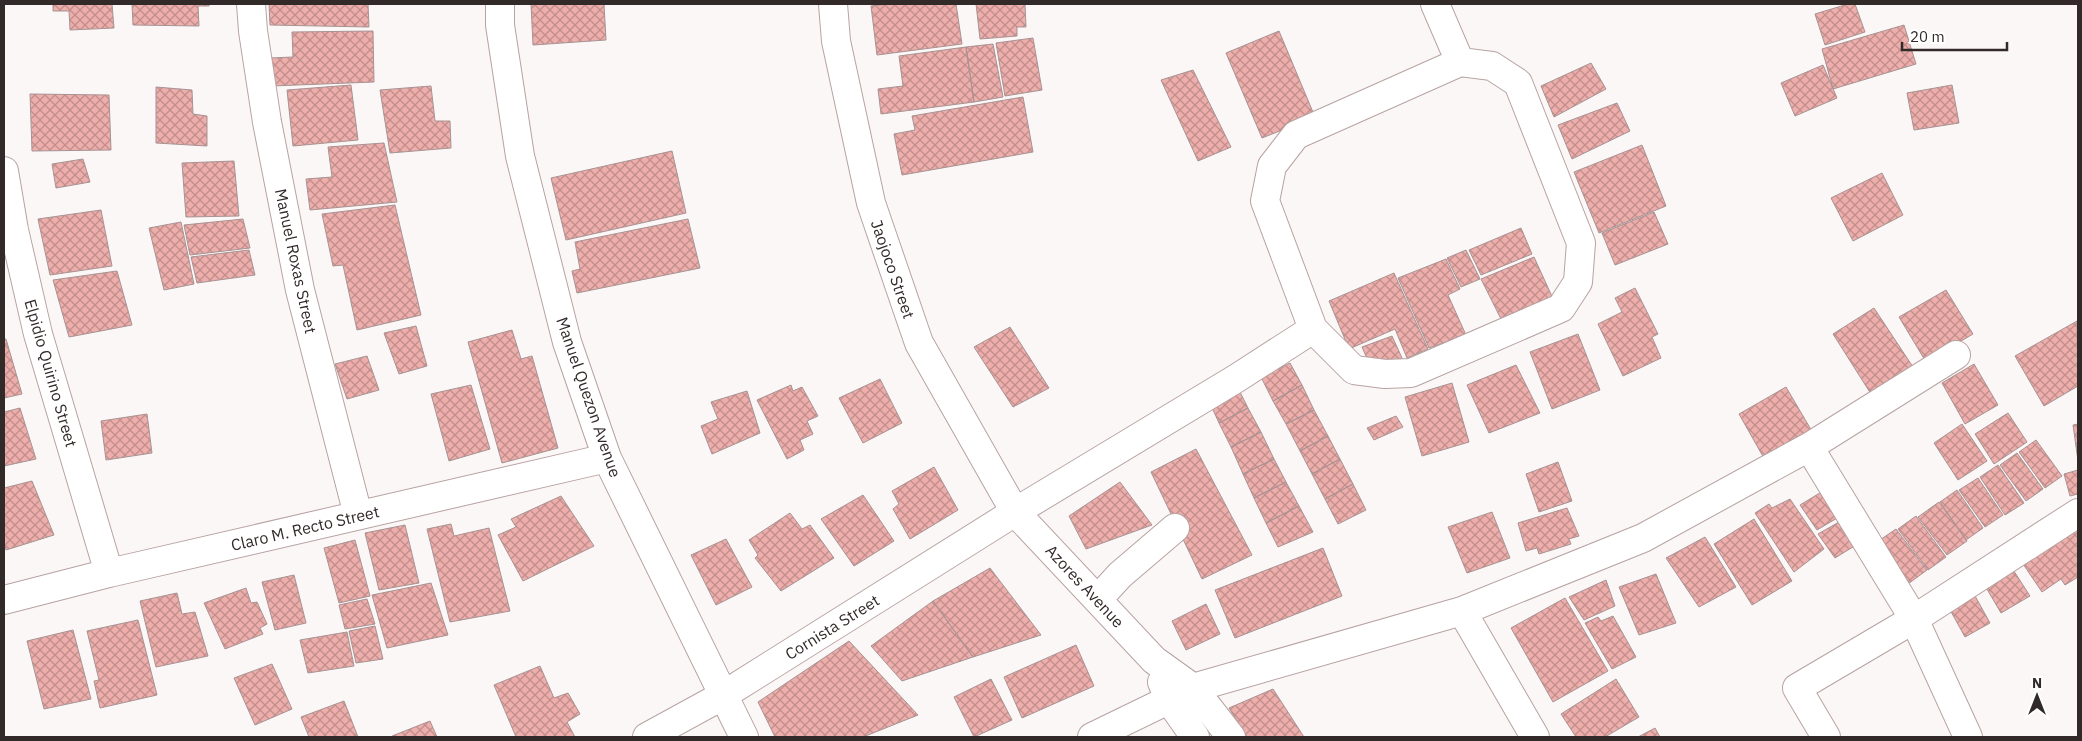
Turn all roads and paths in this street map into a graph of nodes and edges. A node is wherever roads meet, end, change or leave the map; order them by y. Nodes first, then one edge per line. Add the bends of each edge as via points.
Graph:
1 (251, 4) edge
2 (500, 4) edge
3 (833, 4) edge
4 (1435, 4) edge
5 (1460, 62) junction
6 (4, 171) edge
7 (1313, 329) junction
8 (1956, 355) dead end
9 (1809, 448) junction
10 (607, 458) junction
11 (1015, 512) junction
12 (2078, 514) edge
13 (358, 515) junction
14 (1175, 528) dead end
15 (109, 573) junction
16 (1098, 599) junction
17 (4, 600) edge
18 (1462, 611) junction
19 (1914, 619) junction
20 (1181, 694) junction
21 (722, 696) junction
22 (647, 737) edge
23 (744, 737) edge
24 (1092, 737) edge
25 (1195, 737) edge
26 (1231, 737) edge
27 (1535, 737) edge
28 (1826, 737) edge
29 (1968, 737) edge

1 - 13 street, Manuel Roxas Street via 267,122 300,290
2 - 10 street, Manuel Quezon Avenue via 500,25 520,156 567,342
3 - 11 street, Jaojoco Street via 836,41 871,203 919,342
4 - 5 street
5 - 7 street via 1296,135 1272,166 1265,201
5 - 7 street via 1492,66 1518,83 1581,243 1578,282 1561,308 1411,373 1354,370
6 - 15 street, Elpidio Quirino Street via 38,334
7 - 11 street, Cornista Street
8 - 9 street
9 - 18 street via 1643,538
9 - 19 street
10 - 13 street, Claro M. Recto Street
10 - 21 street, Manuel Quezon Avenue
11 - 16 street, Azores Avenue
11 - 21 street, Cornista Street
12 - 19 street
13 - 15 street, Claro M. Recto Street
14 - 16 street via 1120,575
15 - 17 street, Claro M. Recto Street
16 - 20 street, Azores Avenue
18 - 20 street
18 - 27 street
19 - 28 street via 1797,688
19 - 29 street
20 - 24 street
20 - 25 street, Azores Avenue
20 - 26 street, Azores Avenue
21 - 22 street, Cornista Street
21 - 23 street, Manuel Quezon Avenue

